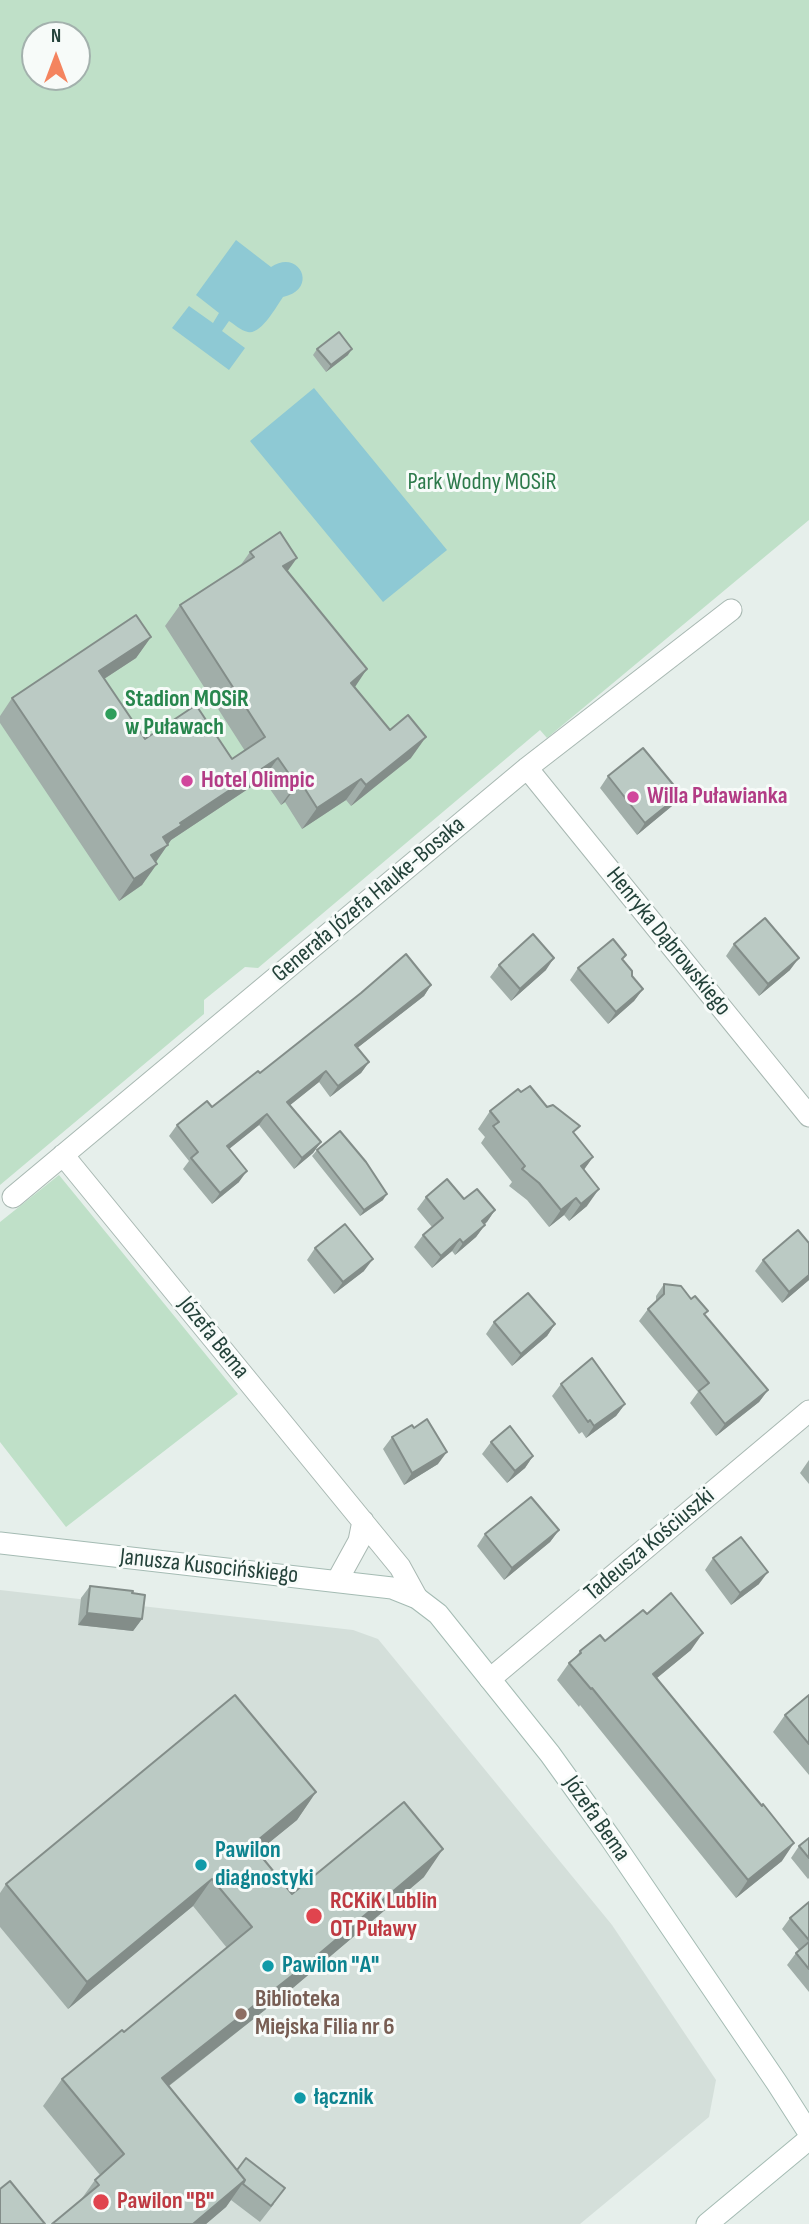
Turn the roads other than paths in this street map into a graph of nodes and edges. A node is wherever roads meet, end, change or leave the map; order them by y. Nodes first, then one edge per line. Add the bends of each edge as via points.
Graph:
1 (731, 610) dead end
2 (527, 768) junction
3 (809, 1116) edge
4 (63, 1155) junction
5 (13, 1197) dead end
6 (809, 1412) edge
7 (363, 1521) junction
8 (0, 1544) edge
9 (337, 1581) junction
10 (416, 1598) junction
11 (491, 1679) junction
12 (809, 2133) edge
13 (809, 2139) edge
14 (707, 2224) edge

1 - 2 street, Generała Józefa Hauke-Bosaka
2 - 3 street, Henryka Dąbrowskiego
2 - 4 street, Generała Józefa Hauke-Bosaka
4 - 5 street, Generała Józefa Hauke-Bosaka
4 - 7 street, Józefa Bema
6 - 11 street, Tadeusza Kościuszki
7 - 9 street via 359,1541
7 - 10 street, Józefa Bema via 400,1567
8 - 9 street, Janusza Kusocińskiego
9 - 10 street, Janusza Kusocińskiego via 392,1588
10 - 11 street, Józefa Bema via 438,1614
11 - 12 street, Józefa Bema via 611,1839
13 - 14 street

